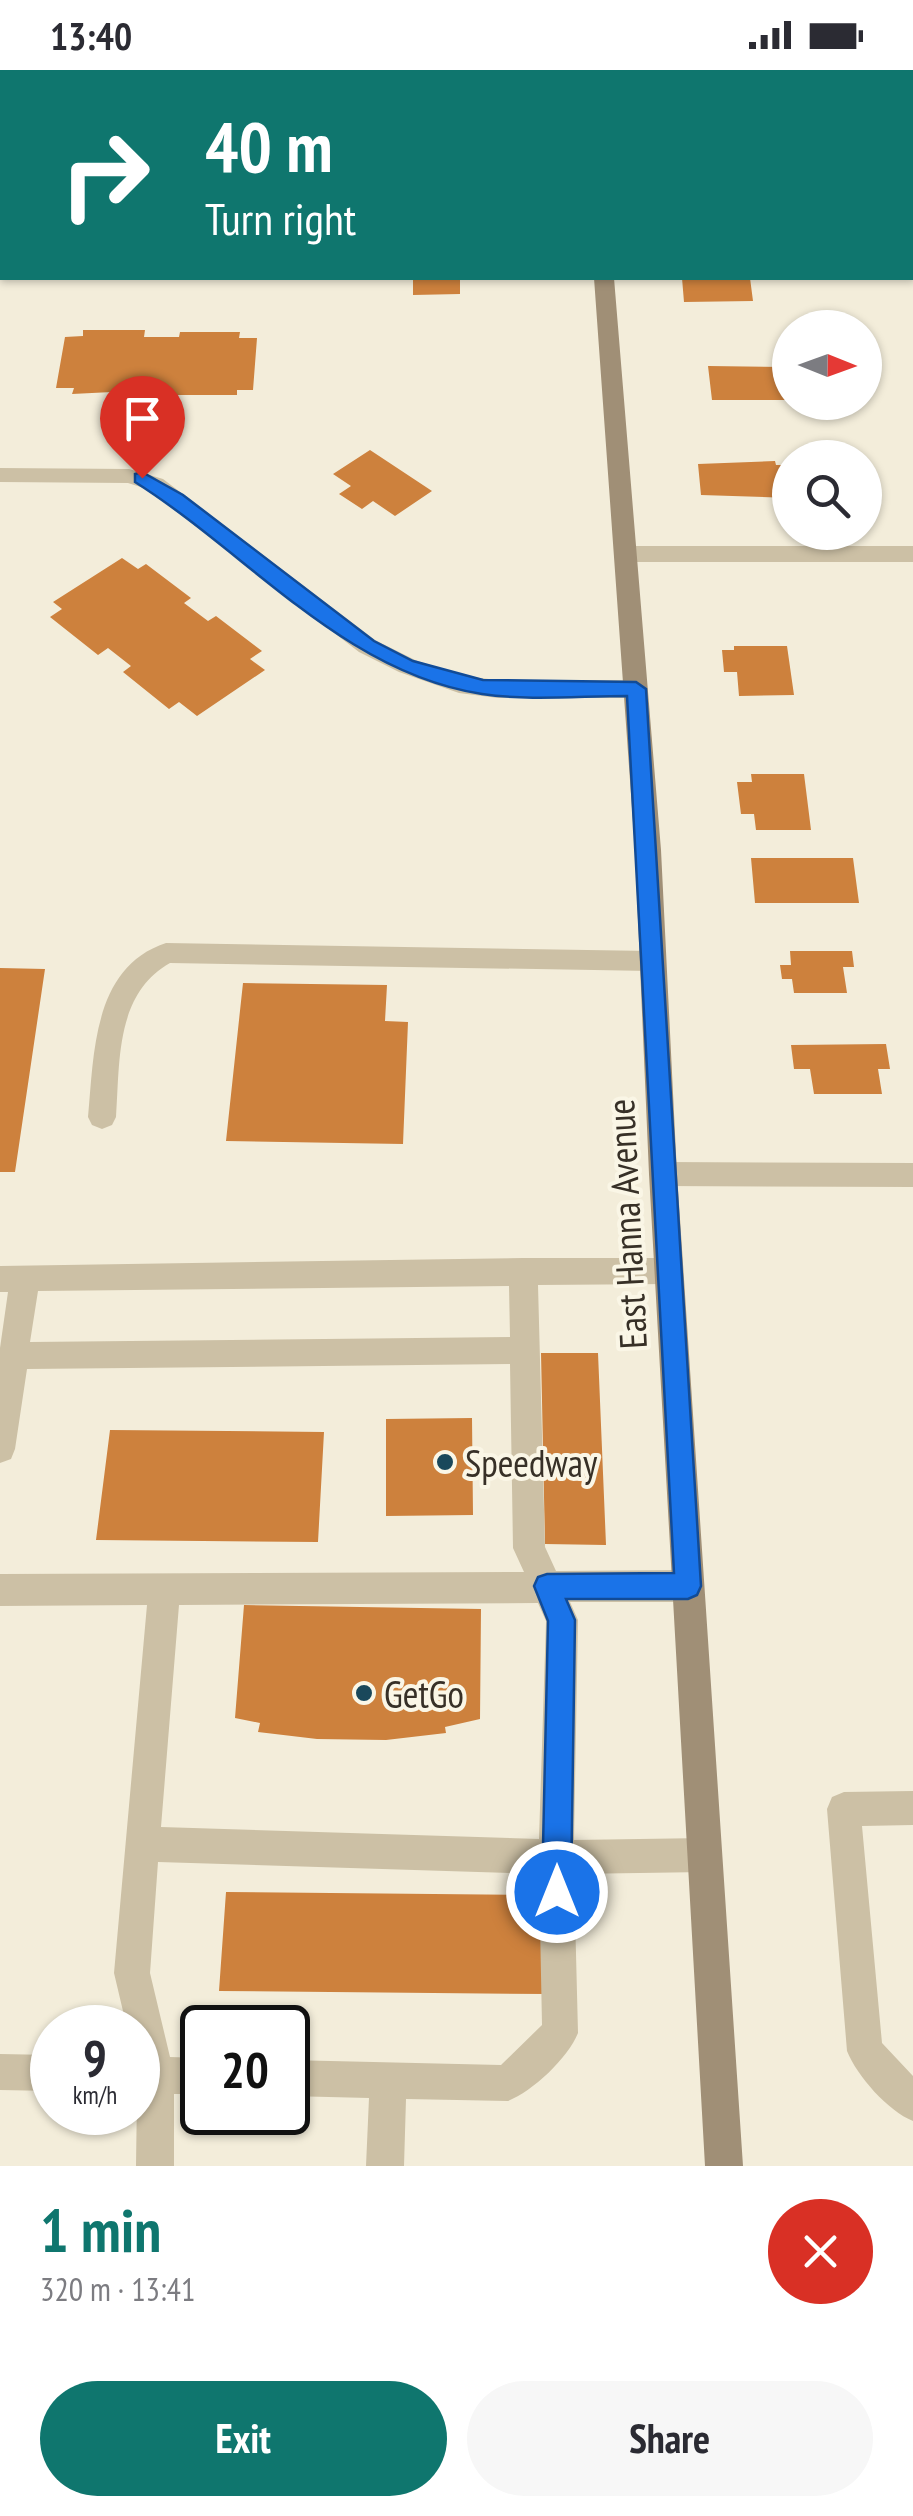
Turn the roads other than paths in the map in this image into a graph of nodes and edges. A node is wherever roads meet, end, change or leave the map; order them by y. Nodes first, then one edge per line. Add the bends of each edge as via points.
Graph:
1 (604, 280) edge
2 (0, 475) edge
3 (628, 554) junction
4 (913, 554) edge
5 (636, 689) junction
6 (651, 961) junction
7 (102, 1117) dead end
8 (663, 1174) junction
9 (913, 1176) edge
10 (523, 1271) junction
11 (669, 1272) junction
12 (12, 1278) edge
13 (524, 1350) junction
14 (14, 1356) junction
15 (0, 1449) edge
16 (547, 1586) junction
17 (688, 1586) junction
18 (164, 1589) junction
19 (0, 1590) edge
20 (913, 1808) edge
21 (143, 1844) junction
22 (705, 1856) junction
23 (556, 1857) junction
24 (137, 2005) edge
25 (0, 2072) edge
26 (30, 2073) edge
27 (310, 2078) edge
28 (388, 2080) junction
29 (913, 2102) edge
30 (152, 2135) edge
31 (155, 2166) edge
32 (385, 2166) edge
33 (724, 2166) edge

1 - 3 main road, East Hanna Avenue
2 - 5 street via 129,476 155,484 367,646 424,674 498,689
3 - 4 street
3 - 5 main road, East Hanna Avenue
5 - 6 main road, East Hanna Avenue
6 - 7 street via 166,952 129,976 113,1018
6 - 8 main road, East Hanna Avenue
8 - 9 street
8 - 11 main road, East Hanna Avenue
10 - 11 street
10 - 12 street
10 - 13 street
11 - 17 main road, East Hanna Avenue
12 - 14 street
13 - 14 street
13 - 16 street via 529,1548
14 - 15 street
16 - 17 street
16 - 18 street
16 - 23 street via 562,1620
17 - 22 main road, East Hanna Avenue
18 - 19 street
18 - 21 street
20 - 29 street via 844,1808 866,2052
21 - 23 street
21 - 24 street via 132,1974
22 - 23 street
22 - 33 main road, East Hanna Avenue
23 - 28 street via 560,2034 508,2083
25 - 26 street
27 - 28 street
28 - 32 street
30 - 31 street

